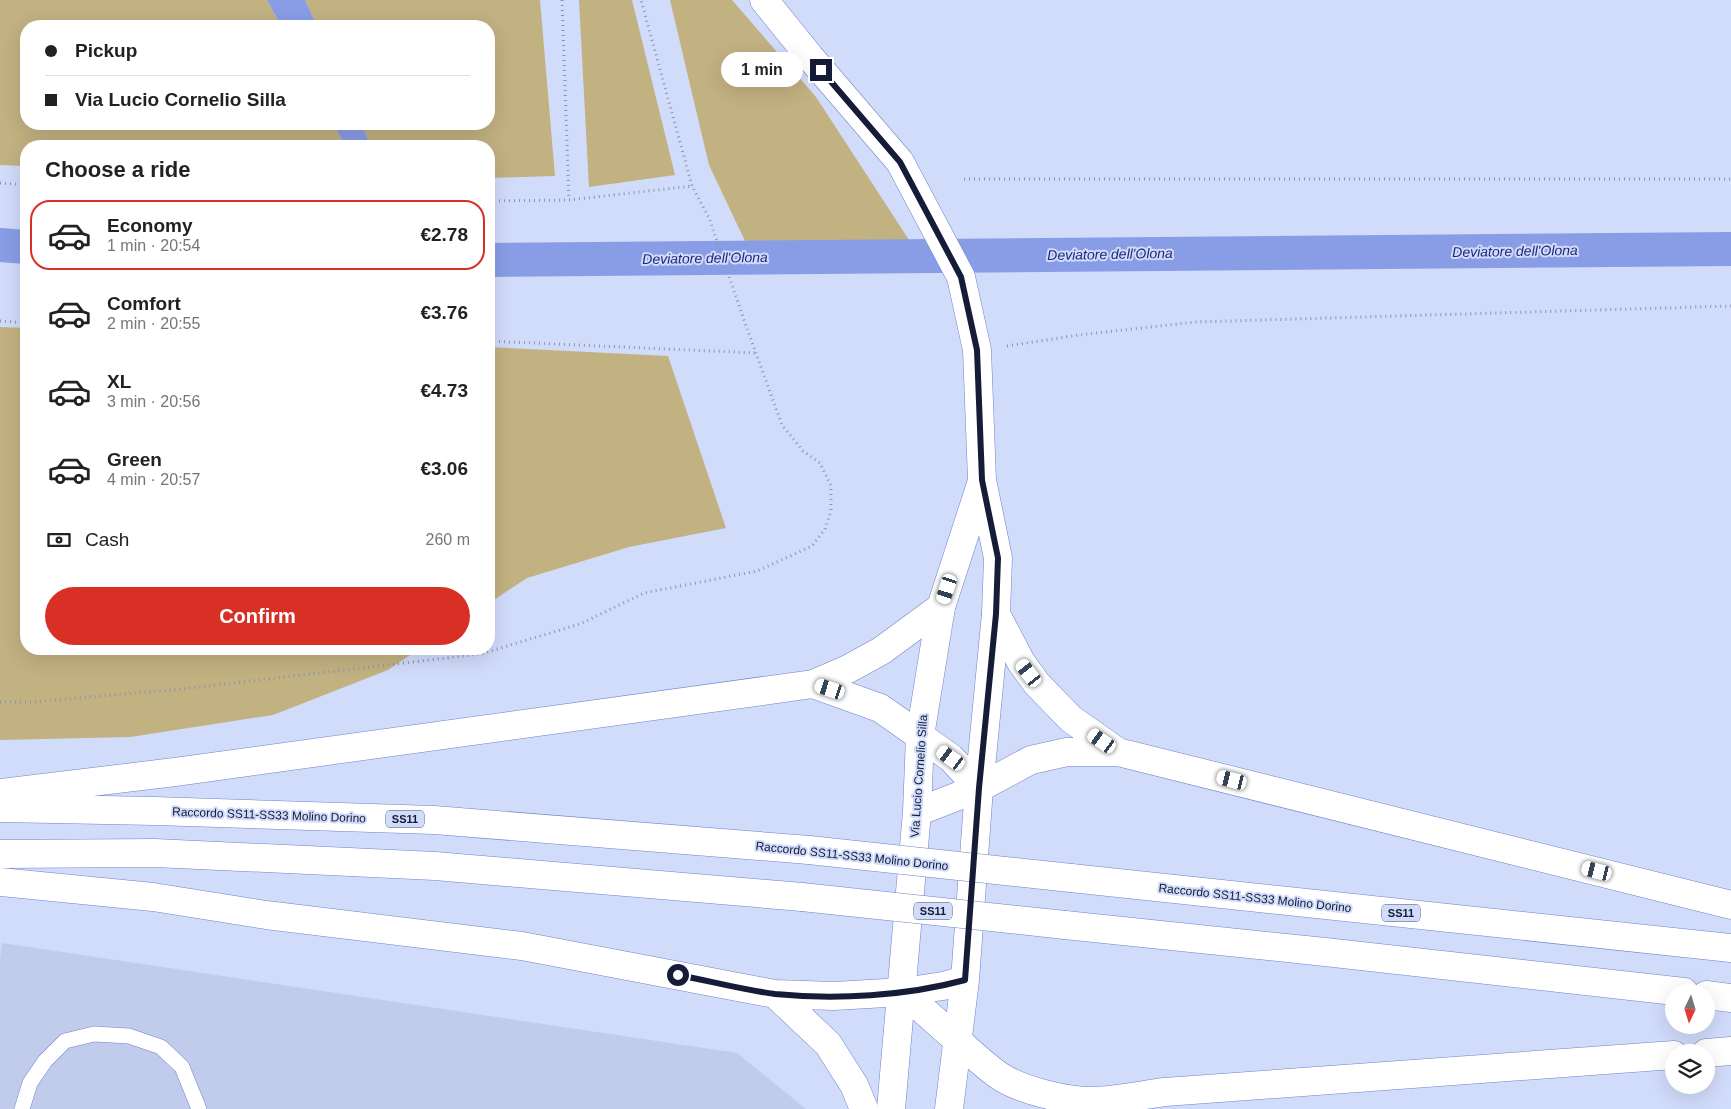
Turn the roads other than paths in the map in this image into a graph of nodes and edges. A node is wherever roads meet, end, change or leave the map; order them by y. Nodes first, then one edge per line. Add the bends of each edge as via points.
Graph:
1 (764, 0) edge
2 (982, 480) junction
3 (941, 607) junction
4 (996, 614) junction
5 (813, 684) junction
6 (920, 736) junction
7 (1118, 752) junction
8 (979, 788) junction
9 (0, 793) edge
10 (0, 808) edge
11 (917, 812) junction
12 (0, 854) edge
13 (0, 882) edge
14 (1731, 905) edge
15 (1731, 948) edge
16 (965, 980) junction
17 (1665, 990) edge
18 (903, 992) junction
19 (775, 994) junction
20 (1715, 996) edge
21 (1731, 998) edge
22 (957, 1040) junction
23 (1731, 1051) edge
24 (1715, 1052) edge
25 (1665, 1056) edge
26 (1085, 1105) edge
27 (22, 1109) edge
28 (199, 1109) edge
29 (864, 1109) edge
30 (891, 1109) edge
31 (949, 1109) edge

1 - 2 main road, Via Lucio Cornelio Silla via 900,162 961,277 976,343
2 - 3 main road, Via Lucio Cornelio Silla
2 - 4 main road, Via Lucio Cornelio Silla via 998,558
3 - 5 main road via 881,652
3 - 6 main road, Via Lucio Cornelio Silla
4 - 7 main road via 1021,662 1037,684 1071,719
4 - 8 main road, Via Lucio Cornelio Silla
5 - 6 main road via 880,708
5 - 9 main road via 184,771
6 - 8 main road via 951,758
6 - 11 main road, Via Lucio Cornelio Silla
7 - 8 main road via 1067,752 1031,760
7 - 14 main road
8 - 11 main road
8 - 16 main road, Via Lucio Cornelio Silla
10 - 15 main road, Raccordo SS11-SS33 Molino Dorino / SS11, bridge via 434,820 809,850
11 - 18 main road, Via Lucio Cornelio Silla
12 - 17 main road, SS11, bridge via 155,852 435,866 802,897
13 - 19 main road via 153,897 266,915 522,946
16 - 18 main road
16 - 22 main road, Via Lucio Cornelio Silla
18 - 19 main road via 834,996
18 - 22 main road
18 - 30 main road, Via Lucio Cornelio Silla
19 - 29 main road via 828,1044 854,1085
20 - 21 main road
22 - 26 main road via 1002,1077 1031,1090
22 - 31 main road, Via Lucio Cornelio Silla
23 - 24 main road
25 - 26 main road via 1165,1092
27 - 28 lane via 30,1083 64,1041 94,1034 129,1036 161,1047 182,1067

